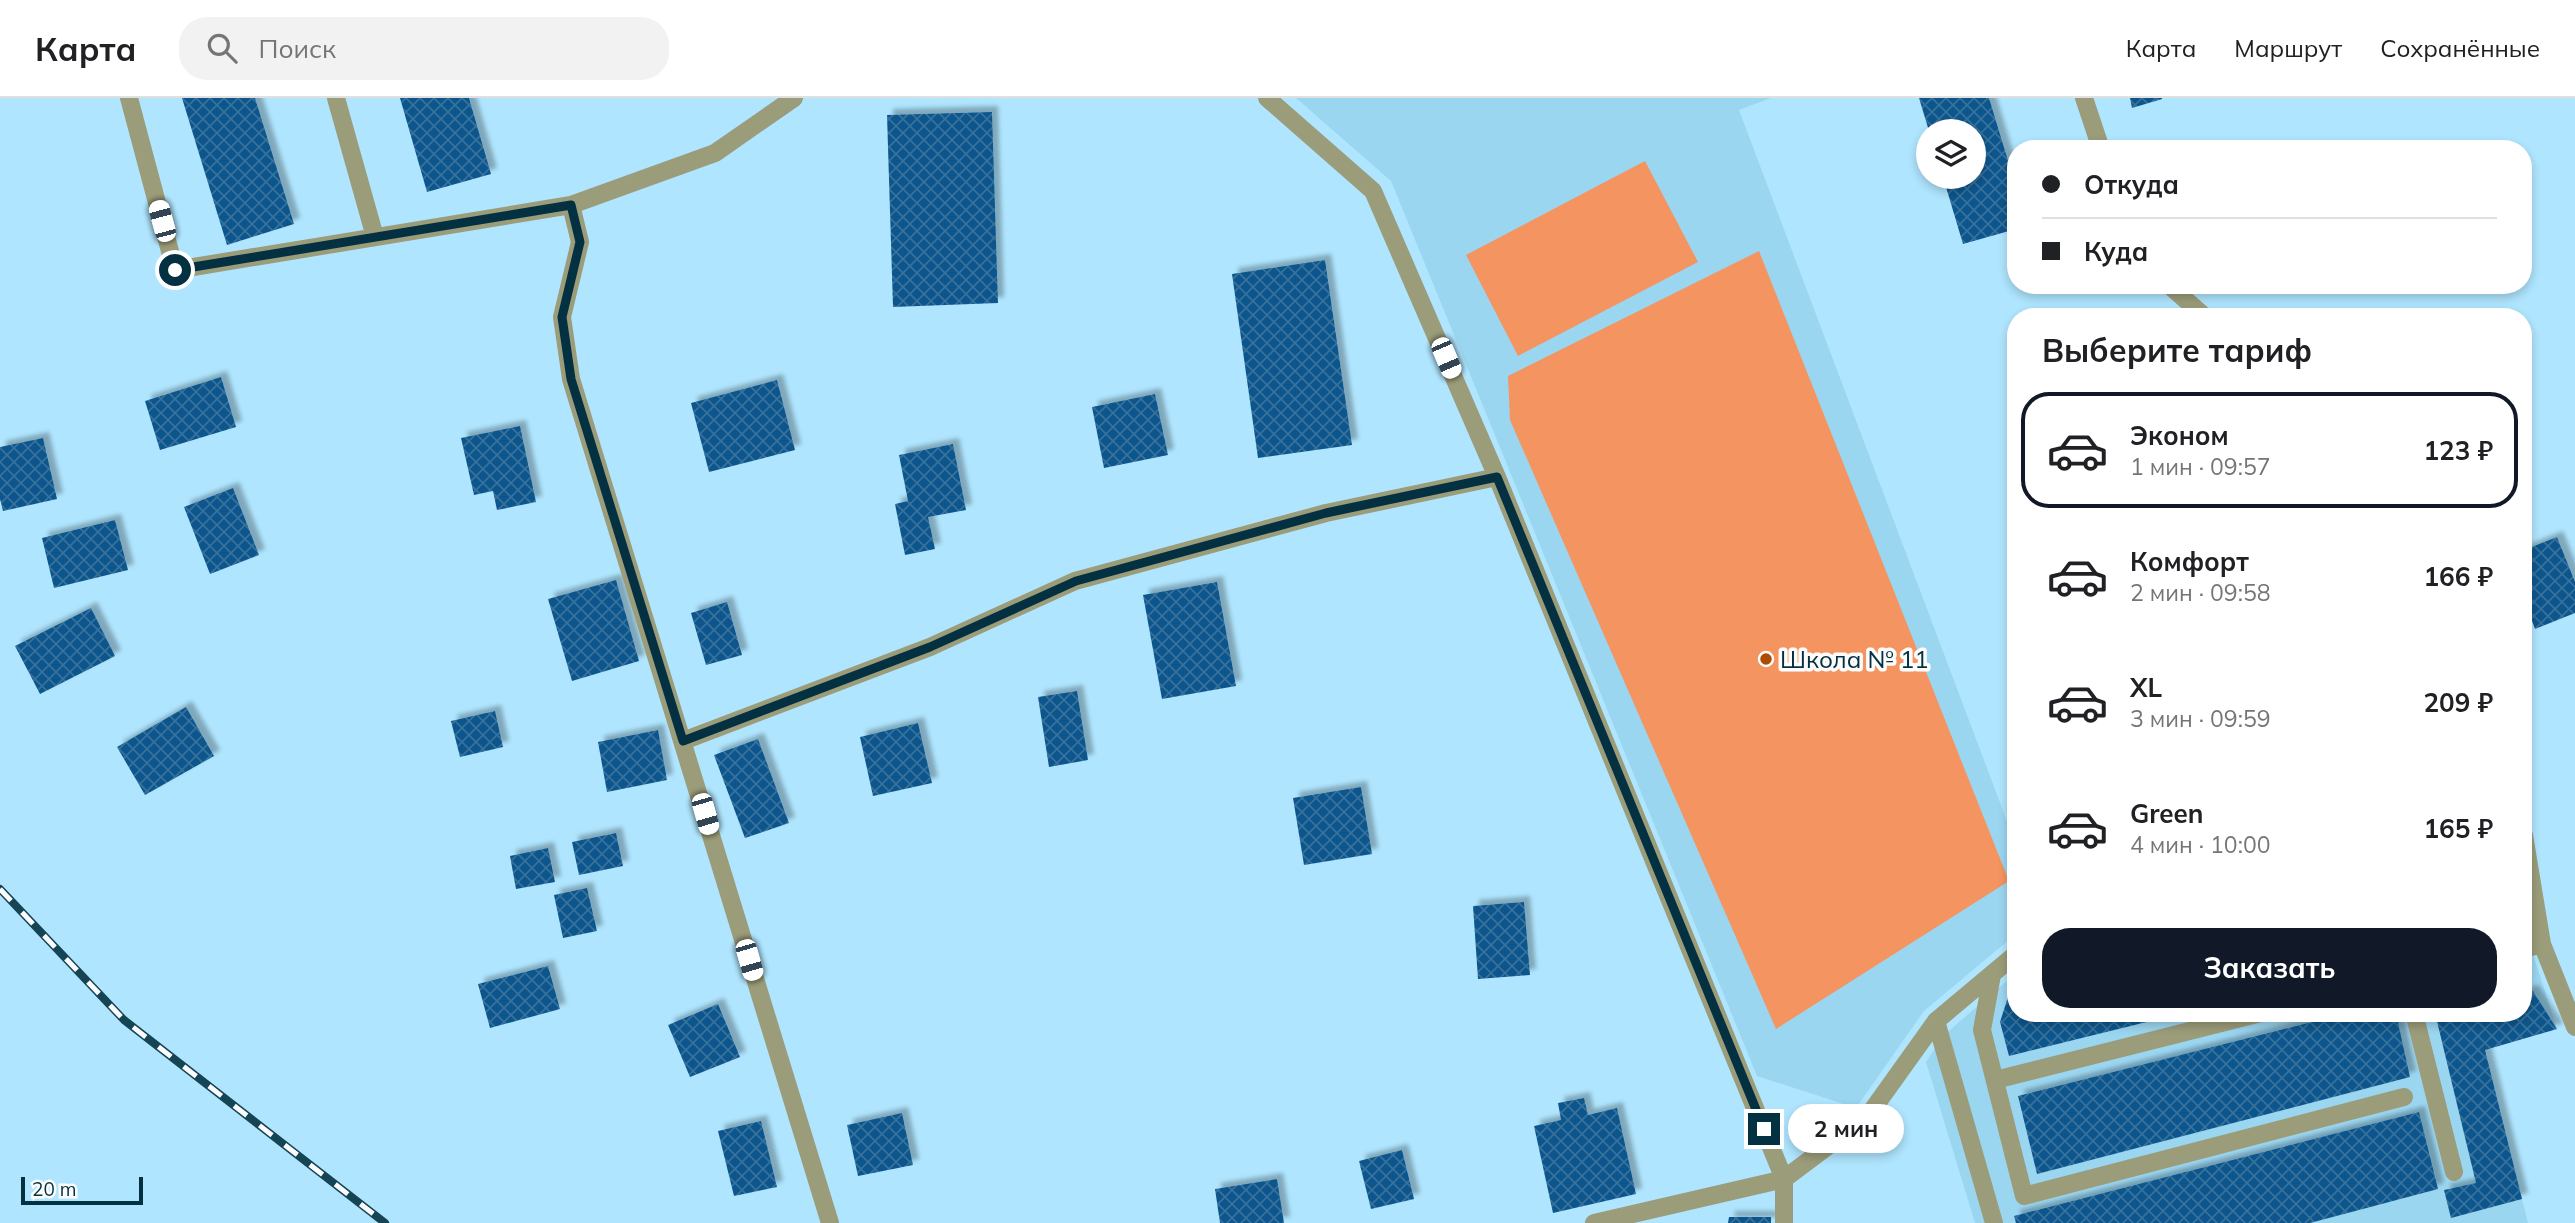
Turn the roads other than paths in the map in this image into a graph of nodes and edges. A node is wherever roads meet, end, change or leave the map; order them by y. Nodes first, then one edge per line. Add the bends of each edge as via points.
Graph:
1 (129, 98) edge
2 (335, 98) edge
3 (794, 98) edge
4 (1267, 98) edge
5 (2084, 98) edge
6 (2098, 140) edge
7 (571, 205) junction
8 (376, 237) junction
9 (2179, 294) edge
10 (2195, 308) edge
11 (1497, 477) junction
12 (683, 741) junction
13 (2532, 883) edge
14 (2542, 944) junction
15 (2532, 947) edge
16 (2007, 962) edge
17 (1992, 975) junction
18 (1936, 1021) junction
19 (2225, 1022) edge
20 (2416, 1022) edge
21 (2575, 1027) edge
22 (1995, 1080) junction
23 (2404, 1097) dead end
24 (2454, 1172) dead end
25 (1784, 1179) junction
26 (830, 1223) edge
27 (1594, 1223) edge
28 (1784, 1223) edge
29 (1994, 1223) edge

1 - 8 street via 175,270
2 - 8 street
3 - 7 street via 715,153
4 - 11 street via 1373,191
5 - 6 street
7 - 8 street
7 - 12 street via 580,242 562,317 571,379
9 - 10 street
11 - 12 street via 1326,513 1076,581 930,647
11 - 25 street
12 - 26 street
13 - 14 street
14 - 15 street
14 - 21 street
16 - 17 street
17 - 18 street
17 - 22 street via 1982,1030
18 - 25 street via 1868,1116
18 - 29 street
19 - 22 street
20 - 24 street
22 - 23 street via 2024,1196
25 - 27 street
25 - 28 street

